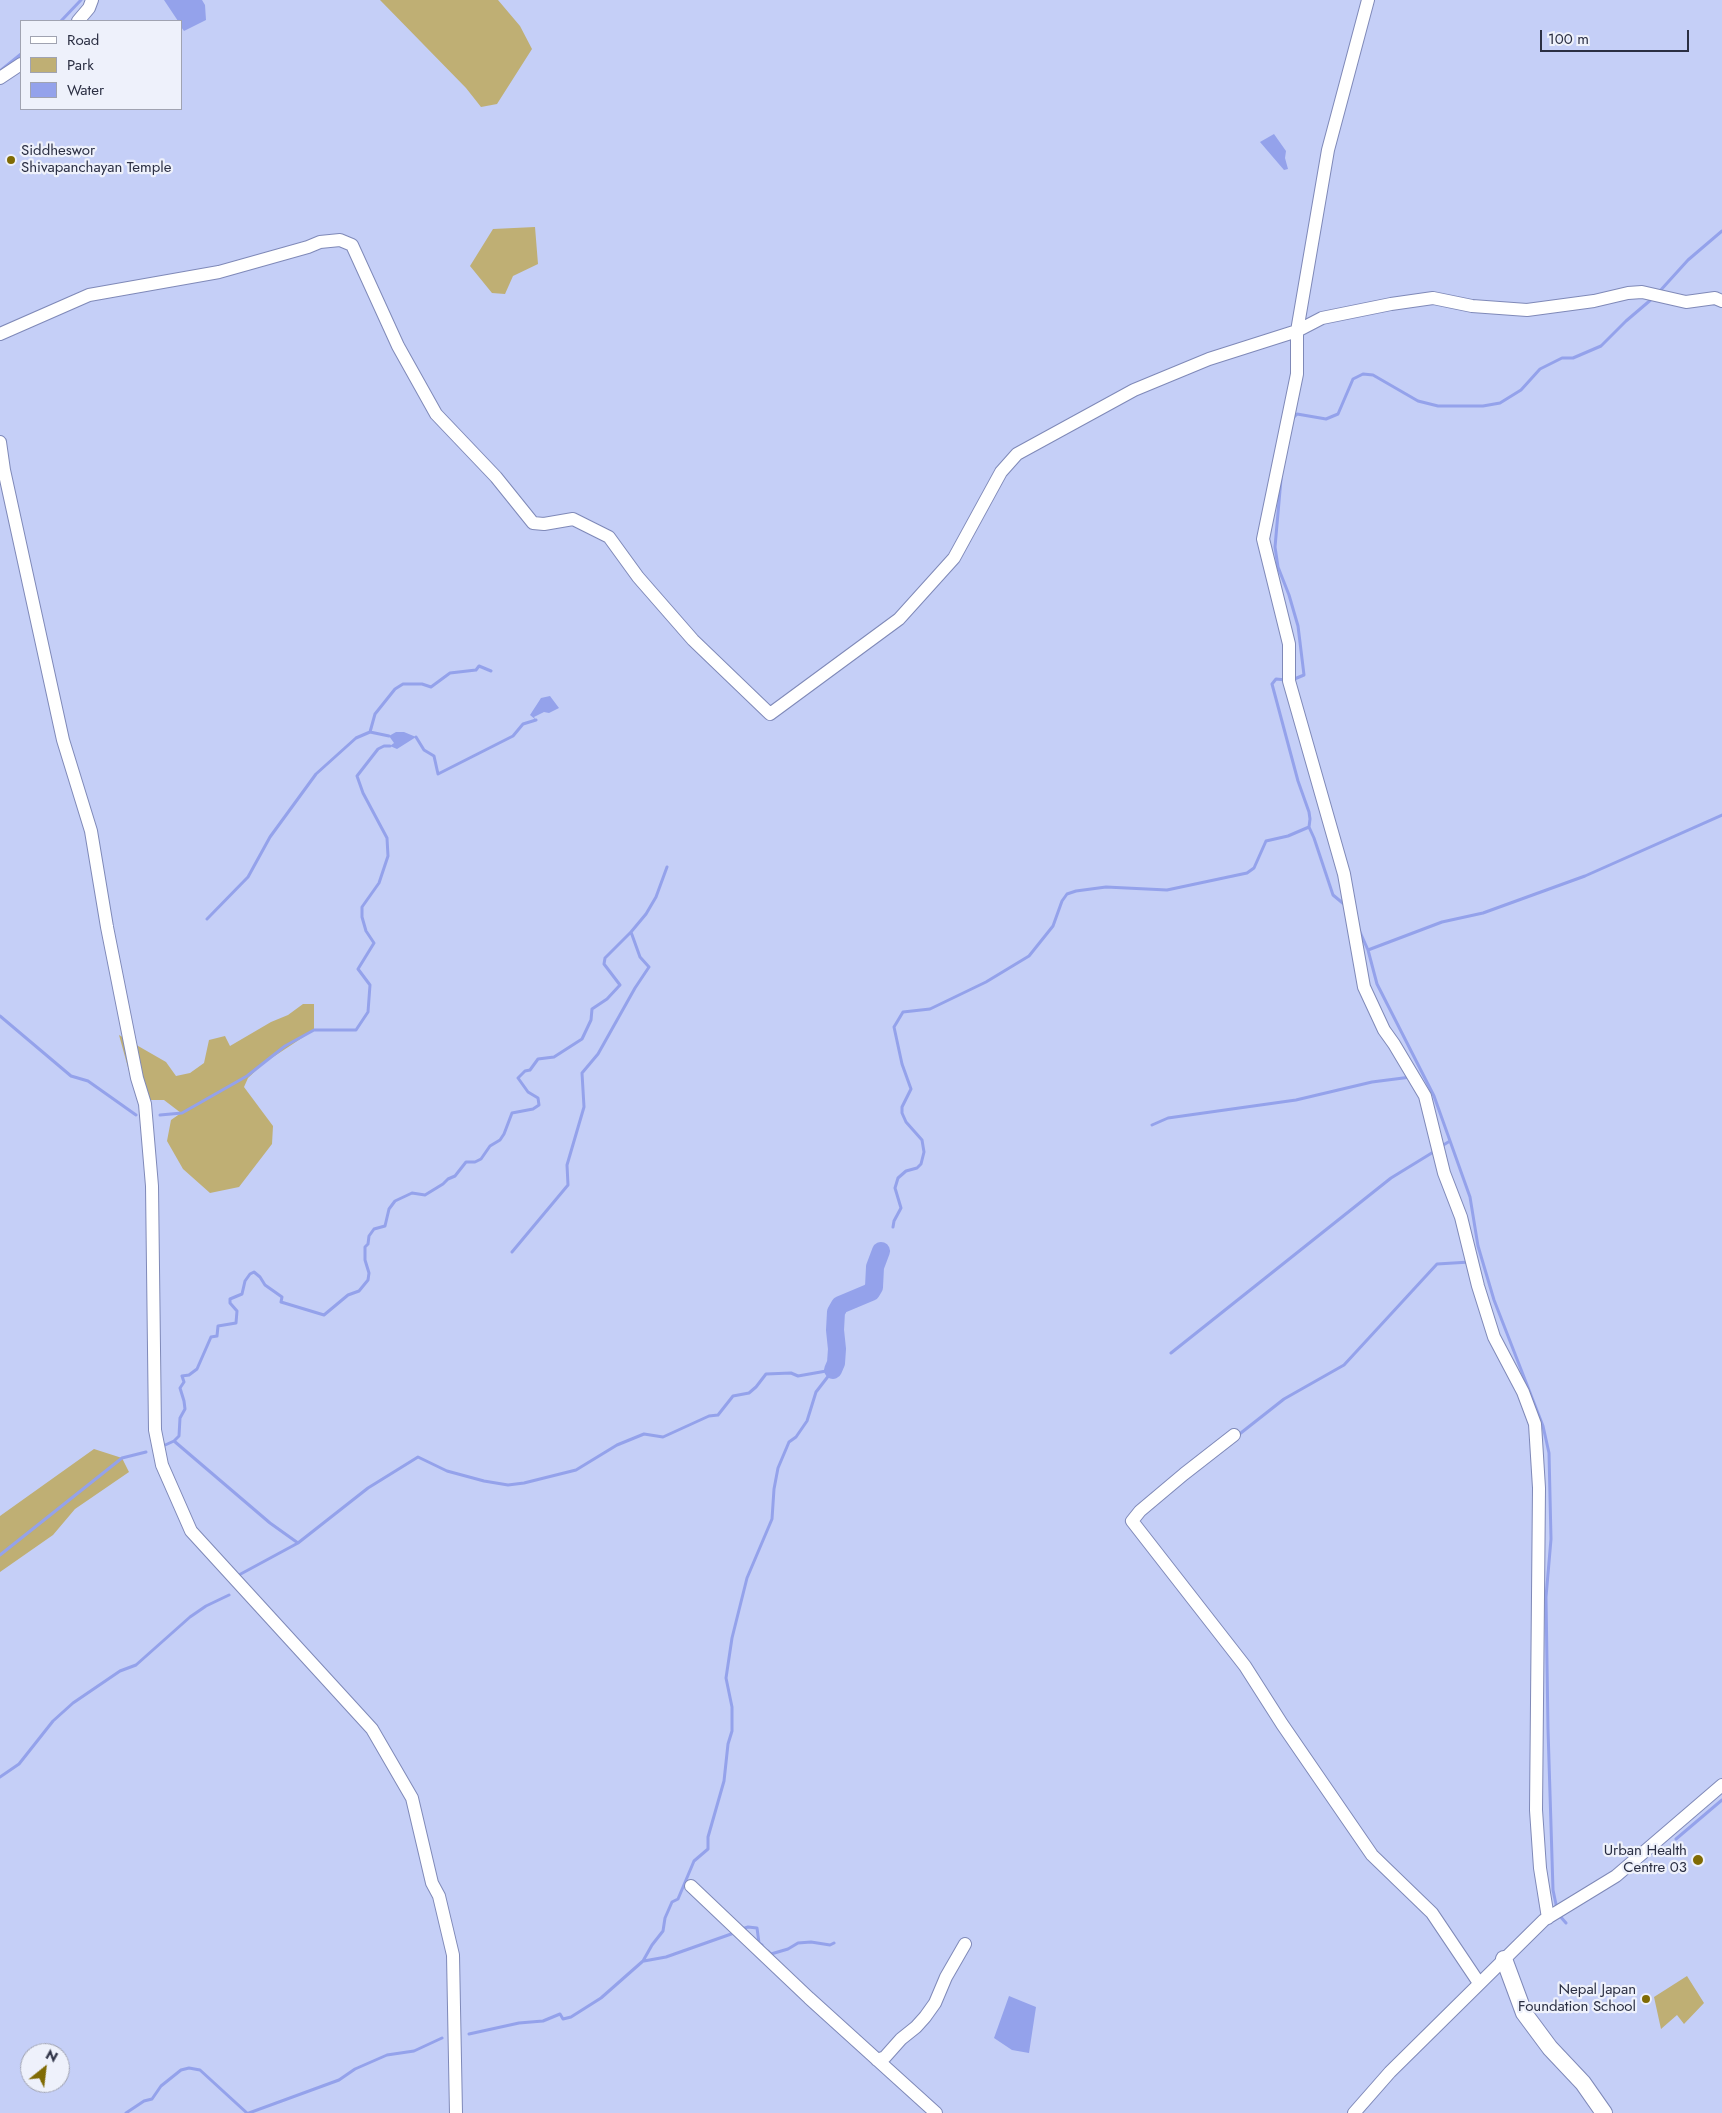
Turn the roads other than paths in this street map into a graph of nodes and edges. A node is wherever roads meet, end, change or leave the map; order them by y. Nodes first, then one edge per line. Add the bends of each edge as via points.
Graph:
1 (92, 0) edge
2 (1368, 0) edge
3 (79, 20) edge
4 (20, 65) edge
5 (0, 78) edge
6 (1722, 301) edge
7 (1297, 330) junction
8 (0, 334) edge
9 (0, 442) edge
10 (1234, 1435) dead end
11 (1722, 1784) edge
12 (691, 1886) dead end
13 (1548, 1918) junction
14 (965, 1944) dead end
15 (1504, 1959) junction
16 (1479, 1983) junction
17 (877, 2060) junction
18 (456, 2113) edge
19 (936, 2113) edge
20 (1354, 2113) edge
21 (1604, 2113) edge

1 - 3 street
2 - 7 street via 1328,150
4 - 5 street
6 - 7 street via 1715,298 1686,302 1642,292 1527,310 1472,306 1433,298 1356,310 1322,318
7 - 8 street via 1209,359 1134,390 1017,454 1001,472 954,558 899,619 770,714 693,640 638,577 609,537 573,519 533,523 496,477 436,414 398,346 352,245 340,240 320,242 219,272 89,296
7 - 13 street via 1297,374 1262,539 1289,644 1289,681 1344,874 1364,988 1384,1030 1425,1096 1444,1173 1461,1217 1494,1337 1523,1392 1535,1424 1539,1488 1536,1810
9 - 18 street via 63,740 91,831 107,927 145,1104 152,1186 155,1430 162,1465 190,1531 372,1729 412,1798 453,1956
10 - 16 street via 1132,1521 1245,1666 1363,1842 1432,1913
11 - 13 street via 1616,1876
12 - 17 street
13 - 15 street
14 - 17 street via 925,2017 885,2057
15 - 16 street
15 - 21 street via 1524,2013
16 - 20 street
17 - 19 street

